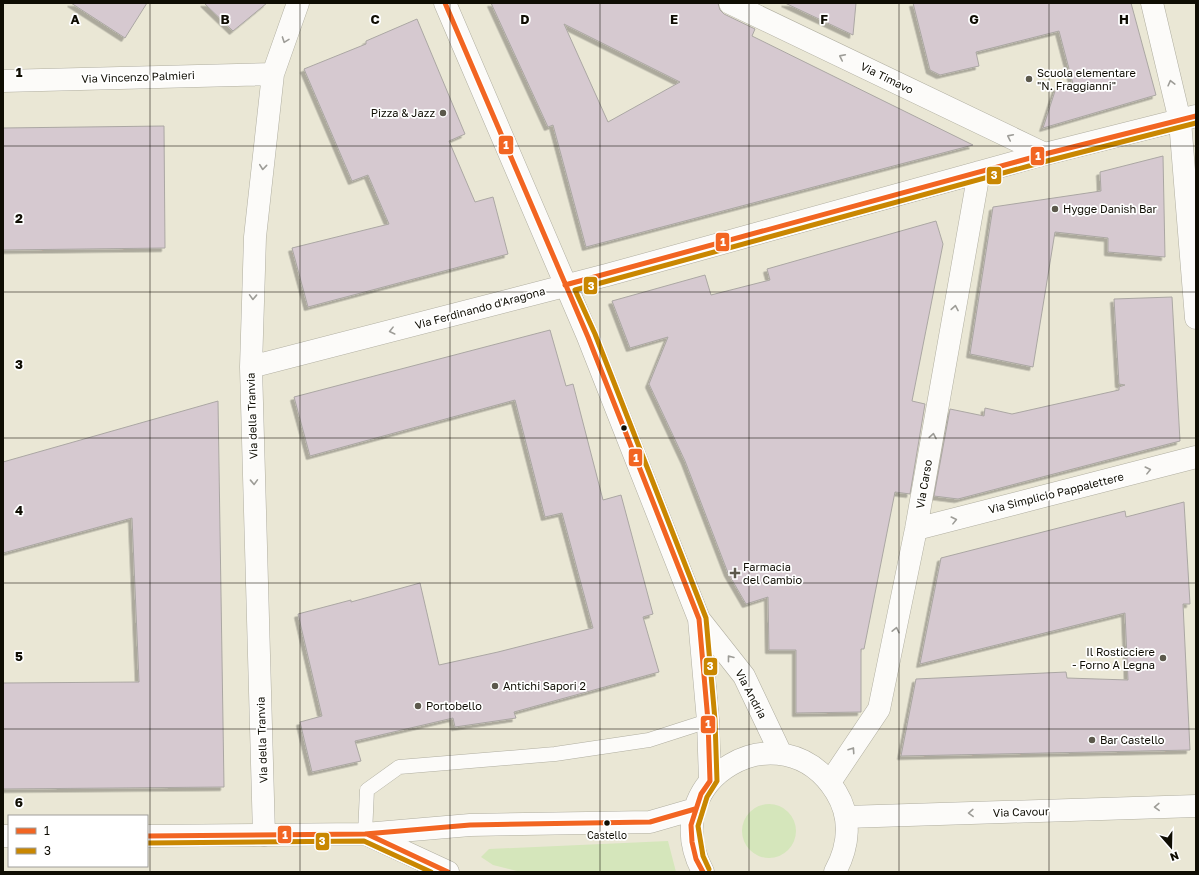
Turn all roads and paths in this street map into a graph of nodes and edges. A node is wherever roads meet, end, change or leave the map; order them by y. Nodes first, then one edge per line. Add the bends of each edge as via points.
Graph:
1 (298, 3) edge
2 (445, 3) edge
3 (730, 3) edge
4 (1152, 3) edge
5 (273, 74) junction
6 (3, 81) edge
7 (1188, 119) edge
8 (1045, 154) junction
9 (979, 172) junction
10 (565, 286) junction
11 (1196, 318) edge
12 (251, 367) junction
13 (1196, 457) edge
14 (916, 529) junction
15 (699, 619) junction
16 (708, 721) junction
17 (781, 754) junction
18 (710, 781) junction
19 (830, 782) junction
20 (1196, 806) edge
21 (695, 809) junction
22 (846, 817) junction
23 (365, 834) junction
24 (264, 835) junction
25 (148, 836) edge
26 (448, 872) edge
27 (703, 872) edge
28 (835, 872) edge

1 -> 5 street, Via della Tranvia
2 - 10 street, Via Andria
8 -> 3 street, Via Timavo
7 -> 4 street
5 - 6 street, Via Vincenzo Palmieri
5 -> 12 street, Via della Tranvia via 255,238
7 - 8 street, Via Ferdinando d'Aragona
7 - 11 street
8 - 9 street, Via Ferdinando d'Aragona
9 - 10 street, Via Ferdinando d'Aragona
14 -> 9 street, Via Carso
10 -> 12 street, Via Ferdinando d'Aragona
10 - 15 street, Via Andria via 588,337
12 -> 24 street, Via della Tranvia
14 -> 13 street, Via Simplicio Pappalettere
19 -> 14 street, Via Carso via 879,709
15 - 16 street, Via Andria
17 -> 15 street, Via Andria via 744,676
16 - 18 street, Via Andria
16 - 23 lane via 633,743 556,754 399,767 367,790
17 - 18 street via 761,754 742,759 725,768
17 - 19 street via 799,759
18 - 21 street
19 - 22 street via 840,799
20 -> 22 street, Via Cavour
21 - 23 street via 650,822 470,826
21 - 27 street via 692,842 696,859
22 - 28 street via 847,837 843,857
23 - 24 street
23 - 26 street
24 - 25 street

